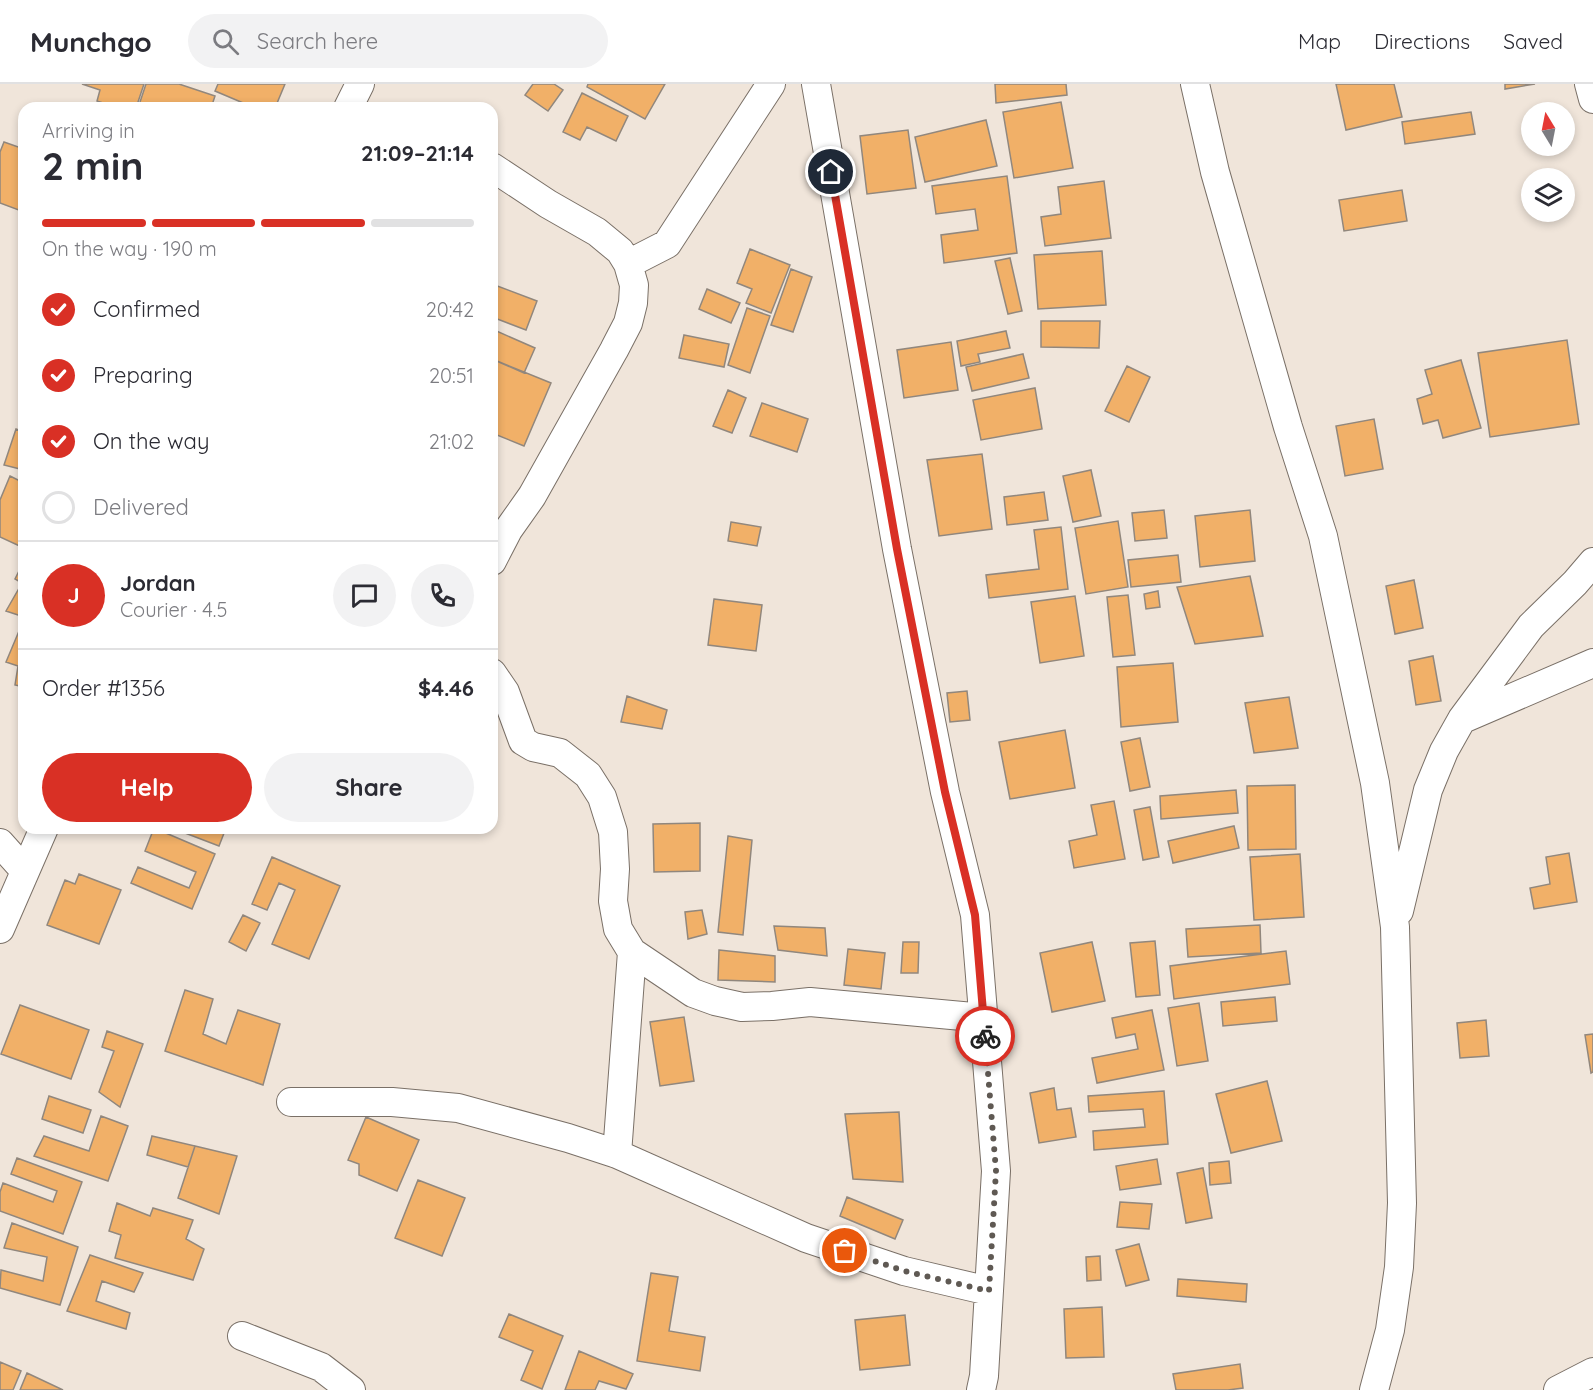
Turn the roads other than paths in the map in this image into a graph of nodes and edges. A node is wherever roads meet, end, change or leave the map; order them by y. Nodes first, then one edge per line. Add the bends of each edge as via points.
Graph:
1 (771, 84) edge
2 (816, 84) edge
3 (1195, 84) edge
4 (1589, 84) edge
5 (1593, 99) edge
6 (498, 170) edge
7 (628, 264) junction
8 (498, 549) edge
9 (1593, 562) edge
10 (1593, 663) edge
11 (498, 682) edge
12 (1462, 719) junction
13 (41, 834) edge
14 (0, 843) edge
15 (25, 871) junction
16 (1395, 927) junction
17 (0, 930) edge
18 (632, 952) junction
19 (984, 1018) junction
20 (291, 1102) dead end
21 (617, 1154) junction
22 (989, 1291) junction
23 (242, 1336) dead end
24 (1593, 1372) edge
25 (351, 1390) edge
26 (981, 1390) edge
27 (1374, 1390) edge
28 (1558, 1390) edge

1 - 7 street via 667,244
2 - 19 street via 897,549 945,792 975,915
3 - 16 street via 1215,172 1323,536 1375,783
4 - 5 street
6 - 7 street via 597,232 620,251
7 - 8 street via 633,303 628,323
9 - 12 street via 1531,626
10 - 12 street
11 - 18 street via 523,741 560,753 575,763 602,797 613,832 614,913 618,929
12 - 16 street via 1428,790
13 - 15 street
14 - 15 street
15 - 17 street
16 - 27 street via 1402,1203 1399,1267 1390,1330
18 - 19 street via 693,993 715,1001 742,1006 810,1002
18 - 21 street
19 - 22 street via 996,1171
20 - 21 street via 392,1102 458,1108
21 - 22 street via 806,1238 904,1271
22 - 26 street
23 - 25 street via 321,1367
24 - 28 street

